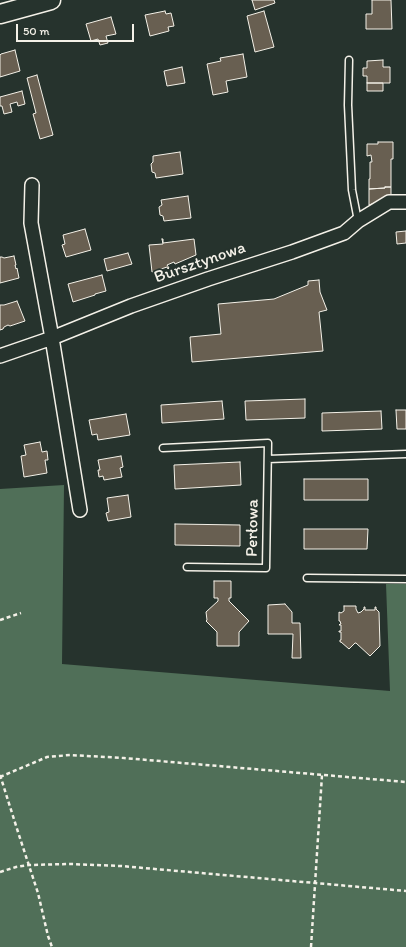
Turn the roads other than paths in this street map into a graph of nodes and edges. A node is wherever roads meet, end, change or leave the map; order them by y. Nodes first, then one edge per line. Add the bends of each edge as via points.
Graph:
1 (51, 0) edge
2 (0, 14) edge
3 (349, 60) dead end
4 (32, 186) dead end
5 (406, 202) edge
6 (358, 221) junction
7 (52, 338) junction
8 (0, 356) edge
9 (163, 448) dead end
10 (406, 454) edge
11 (268, 459) junction
12 (80, 510) dead end
13 (187, 567) dead end
14 (307, 578) dead end
15 (406, 579) edge

1 - 2 street
3 - 6 lane via 348,104 352,182
4 - 7 street via 31,223
5 - 6 street, Bursztynowa via 389,202
6 - 7 street, Bursztynowa via 344,233 208,278
7 - 8 street, Bursztynowa
7 - 12 street
9 - 11 lane, Perłowa via 268,443
10 - 11 lane
11 - 13 lane, Perłowa via 266,568
14 - 15 lane

